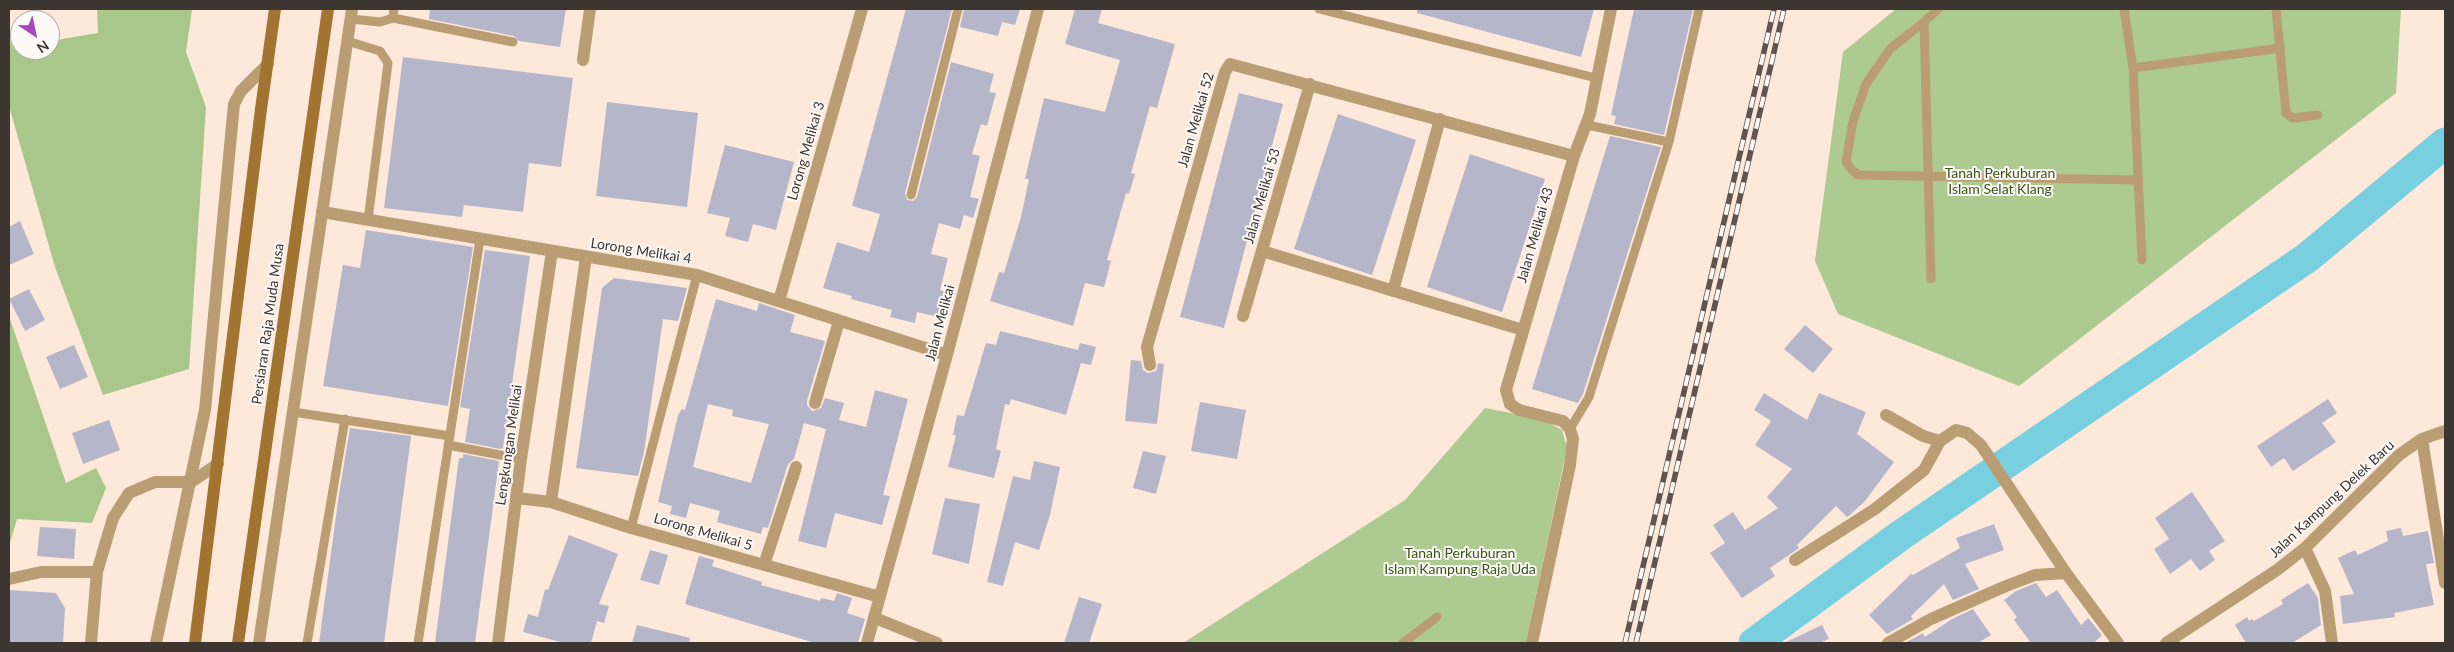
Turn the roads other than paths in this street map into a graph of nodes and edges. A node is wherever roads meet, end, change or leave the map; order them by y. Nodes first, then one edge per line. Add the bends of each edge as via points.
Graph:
1 (275, 9) edge
2 (328, 9) edge
3 (590, 9) edge
4 (862, 9) edge
5 (958, 9) edge
6 (1038, 9) edge
7 (1318, 9) edge
8 (1611, 9) edge
9 (1699, 9) edge
10 (1938, 9) edge
11 (2124, 9) edge
12 (2276, 9) edge
13 (393, 13) edge
14 (351, 14) edge
15 (1924, 22) junction
16 (347, 42) junction
17 (513, 42) dead end
18 (2281, 48) junction
19 (583, 60) dead end
20 (268, 64) junction
21 (2132, 68) junction
22 (1596, 78) junction
23 (1310, 84) junction
24 (2318, 115) dead end
25 (1440, 120) junction
26 (1587, 125) junction
27 (1670, 142) junction
28 (1574, 156) junction
29 (1928, 176) junction
30 (2137, 180) junction
31 (911, 195) dead end
32 (322, 212) junction
33 (368, 220) junction
34 (480, 239) junction
35 (552, 251) junction
36 (1262, 251) junction
37 (586, 257) junction
38 (2142, 260) dead end
39 (697, 275) junction
40 (1931, 279) dead end
41 (1393, 291) junction
42 (779, 301) junction
43 (1243, 316) dead end
44 (839, 321) junction
45 (1523, 330) junction
46 (947, 355) junction
47 (1150, 366) dead end
48 (815, 403) dead end
49 (293, 412) junction
50 (1886, 415) dead end
51 (345, 419) junction
52 (1570, 429) junction
53 (2445, 431) edge
54 (2422, 439) junction
55 (449, 440) junction
56 (1940, 440) junction
57 (521, 459) junction
58 (218, 464) junction
59 (796, 467) dead end
60 (191, 482) junction
61 (517, 498) junction
62 (550, 502) junction
63 (631, 528) junction
64 (2305, 548) junction
65 (1795, 560) dead end
66 (764, 565) junction
67 (97, 572) junction
68 (2066, 573) junction
69 (9, 579) edge
70 (2445, 583) edge
71 (880, 598) junction
72 (1438, 617) dead end
73 (875, 618) junction
74 (195, 640) edge
75 (91, 643) edge
76 (156, 643) edge
77 (238, 643) edge
78 (259, 643) edge
79 (307, 643) edge
80 (418, 643) edge
81 (498, 643) edge
82 (867, 643) edge
83 (937, 643) edge
84 (1403, 643) edge
85 (1532, 643) edge
86 (1888, 643) edge
87 (2118, 643) edge
88 (2166, 643) edge
89 (2332, 643) edge

1 - 20 main road
2 - 77 main road, Persiaran Raja Muda Musa
3 - 19 street
4 - 42 street, Lorong Melikai 3
5 - 31 lane
6 - 46 street, Jalan Melikai
7 - 22 lane
8 - 22 street, Jalan Melikai 43
9 - 27 lane
10 - 15 lane
11 - 21 lane
12 - 18 lane
13 - 14 lane via 380,22
13 - 17 lane
14 - 16 street
15 - 29 lane
15 - 29 lane via 1890,50 1866,84 1853,121 1846,162 1858,175
16 - 32 street
16 - 33 lane via 380,51 388,63
18 - 21 lane
18 - 24 lane via 2286,113 2293,118
20 - 58 main road
20 - 60 street via 234,104 206,410
21 - 30 lane
22 - 26 street, Jalan Melikai 43
23 - 25 street, Jalan Melikai 52
23 - 36 street, Jalan Melikai 53
23 - 47 street, Jalan Melikai 52 via 1230,64 1224,72 1146,347
25 - 28 street, Jalan Melikai 52
25 - 41 street
26 - 27 lane
26 - 28 street, Jalan Melikai 43
27 - 52 lane via 1589,397
28 - 45 street, Jalan Melikai 43
29 - 30 lane
29 - 40 lane
30 - 38 lane
32 - 33 street, Lorong Melikai 4
32 - 49 street
33 - 34 street, Lorong Melikai 4
34 - 35 street, Lorong Melikai 4
34 - 55 lane
35 - 37 street, Lorong Melikai 4
35 - 57 street, Lengkungan Melikai
36 - 41 street
36 - 43 street, Jalan Melikai 53
37 - 39 street, Lorong Melikai 4
37 - 62 street
39 - 42 street, Lorong Melikai 4
39 - 63 lane
41 - 45 street
42 - 44 street, Lorong Melikai 4
44 - 46 street, Lorong Melikai 4
44 - 48 street
45 - 52 street, Jalan Melikai 43 via 1506,390 1510,404 1519,410 1563,421
46 - 71 street, Jalan Melikai
49 - 51 lane
49 - 78 street
50 - 56 street via 1923,436
51 - 55 lane
51 - 79 lane
52 - 85 street via 1573,439 1570,465
53 - 54 street, Jalan Kampung Delek Baru
54 - 64 street, Jalan Kampung Delek Baru via 2399,455
54 - 70 street
55 - 57 lane
55 - 80 lane
56 - 65 street via 1924,470 1875,509
56 - 68 street via 1956,430 1967,433 1981,445
57 - 61 street, Lengkungan Melikai
58 - 60 street
58 - 74 main road
59 - 66 street
60 - 67 street via 155,482 129,493 113,518
60 - 76 street
61 - 62 street, Lorong Melikai 5
61 - 81 street, Lengkungan Melikai
62 - 63 street, Lorong Melikai 5
63 - 66 street, Lorong Melikai 5
64 - 88 street, Jalan Kampung Delek Baru via 2278,570
64 - 89 street via 2324,590
66 - 71 street, Lorong Melikai 5
67 - 69 street via 41,572
67 - 75 street
68 - 86 street via 2035,575 2006,586 1931,619
68 - 87 street
71 - 73 street, Jalan Melikai
72 - 84 lane
73 - 82 street, Jalan Melikai
73 - 83 street

